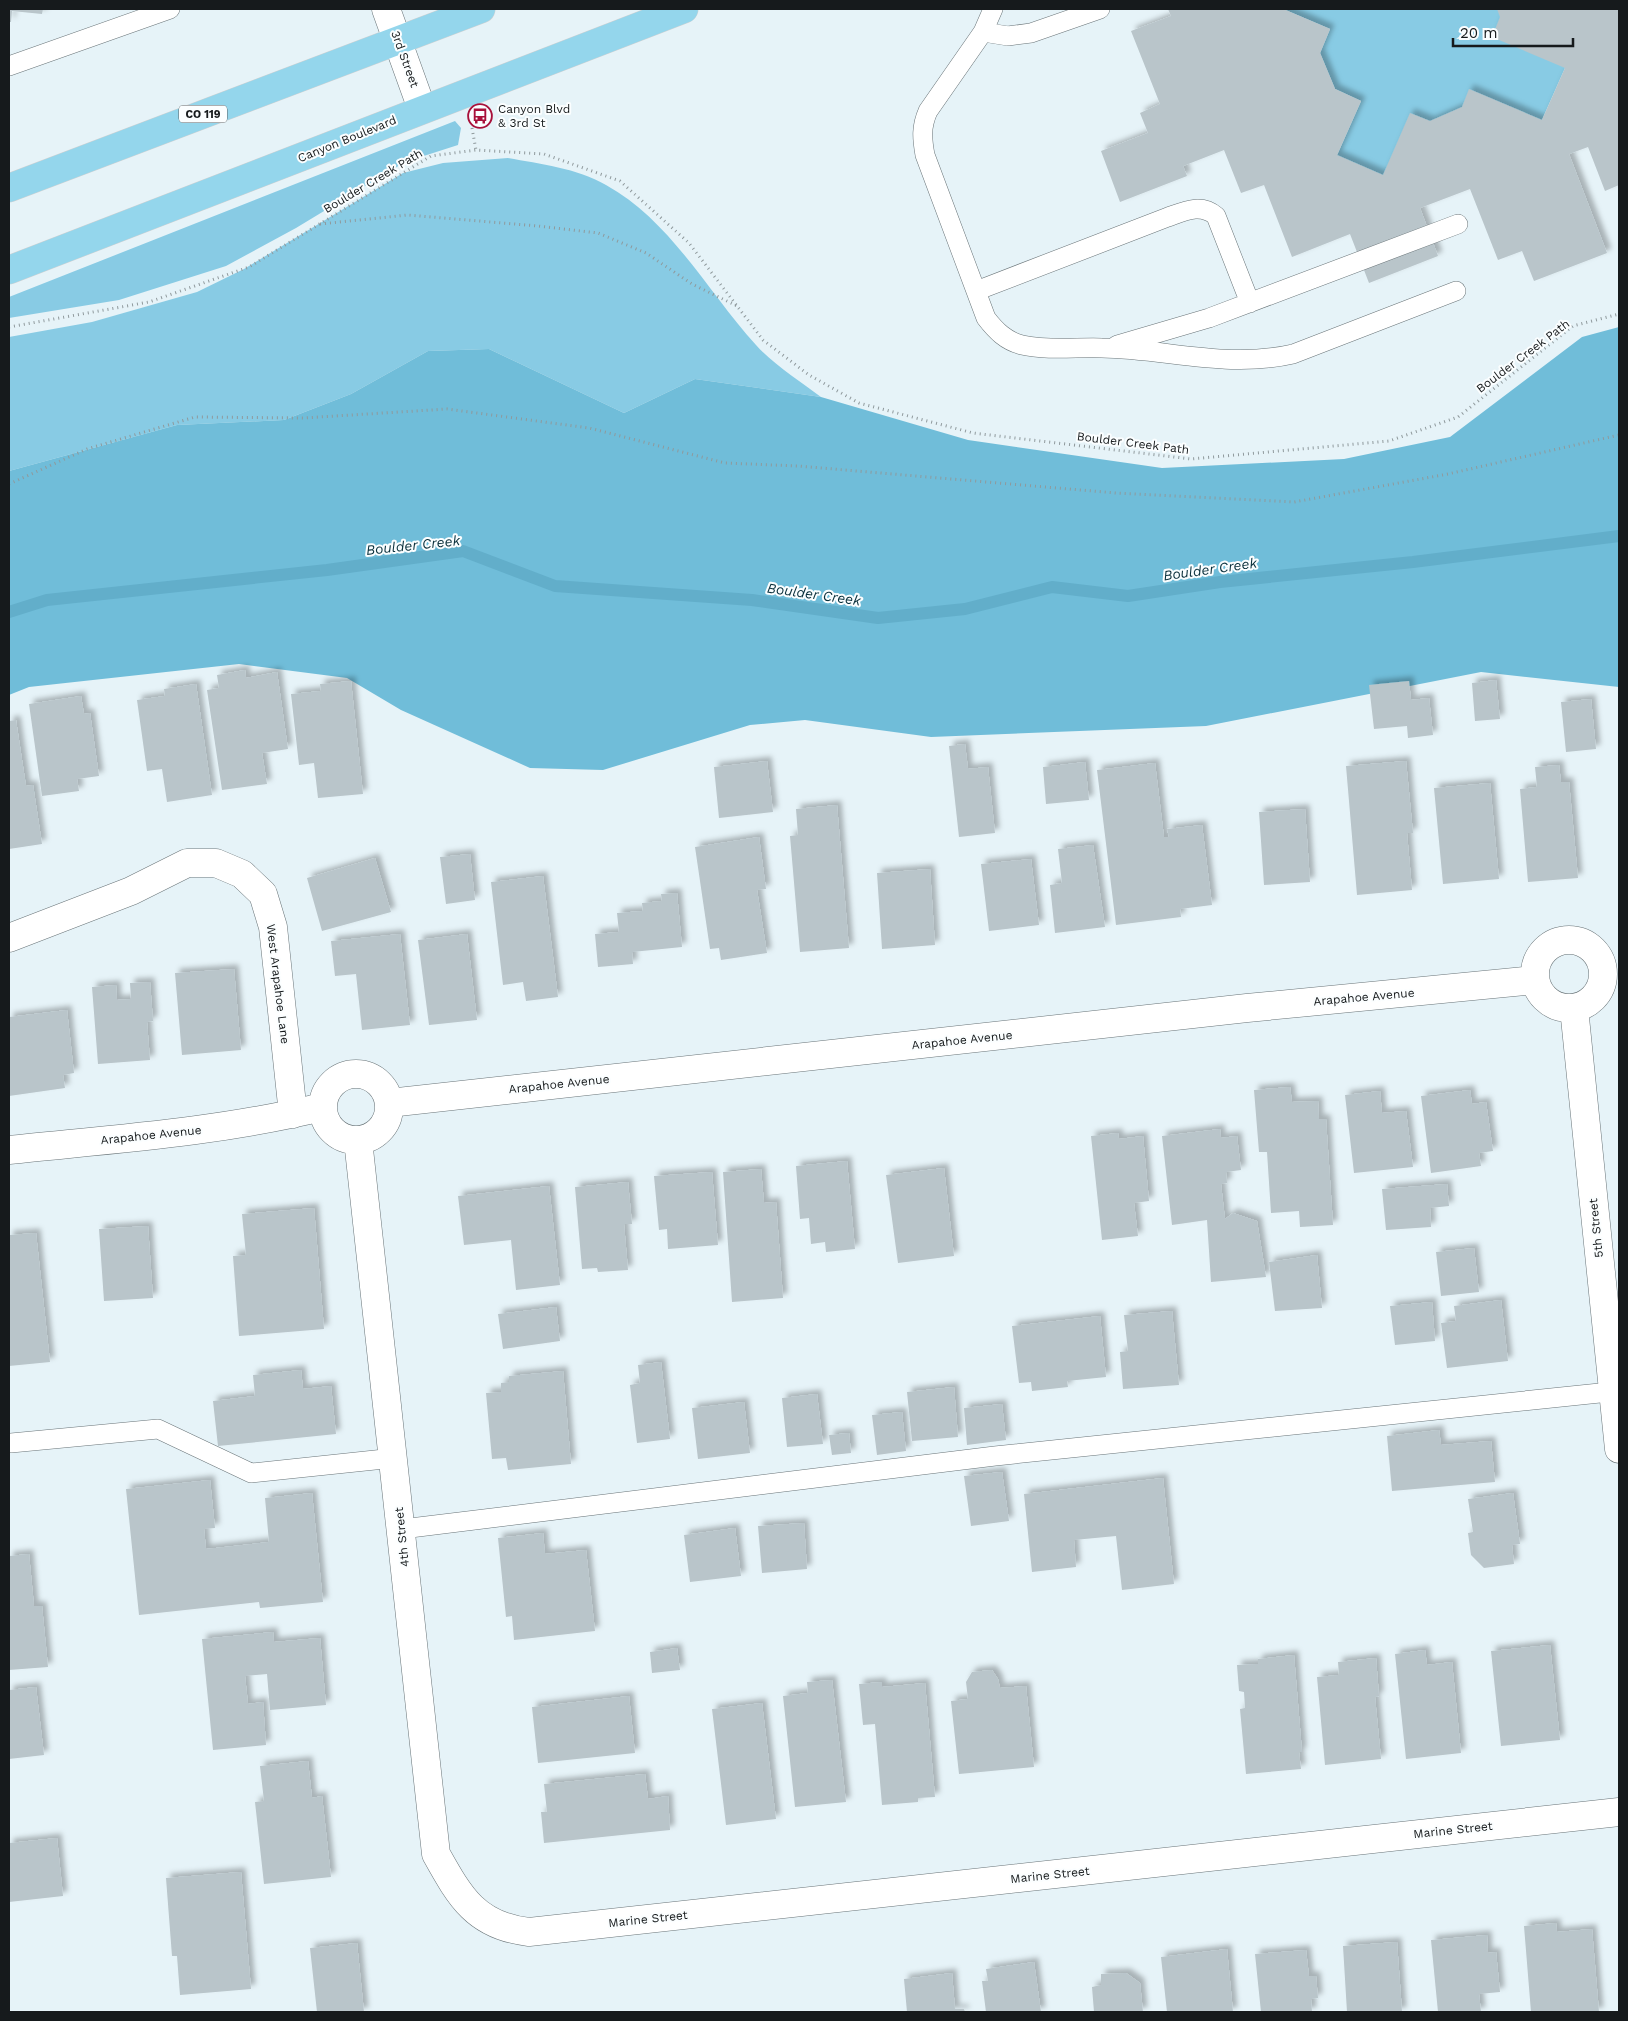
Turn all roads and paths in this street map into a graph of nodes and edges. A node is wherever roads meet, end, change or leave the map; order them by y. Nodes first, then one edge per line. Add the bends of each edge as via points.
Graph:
1 (170, 9) edge
2 (386, 9) edge
3 (481, 9) edge
4 (684, 9) edge
5 (993, 9) edge
6 (1100, 9) edge
7 (983, 32) junction
8 (398, 40) junction
9 (9, 66) edge
10 (422, 109) junction
11 (9, 188) edge
12 (318, 224) junction
13 (1458, 224) dead end
14 (9, 270) edge
15 (976, 291) junction
16 (1456, 291) dead end
17 (1250, 303) junction
18 (737, 306) junction
19 (1619, 314) edge
20 (9, 327) edge
21 (1103, 348) junction
22 (1619, 435) edge
23 (9, 484) edge
24 (9, 938) edge
25 (1612, 974) edge
26 (1535, 980) junction
27 (1574, 1008) junction
28 (388, 1104) junction
29 (322, 1107) junction
30 (293, 1114) junction
31 (358, 1140) junction
32 (9, 1150) edge
33 (1616, 1392) edge
34 (11, 1443) dead end
35 (1619, 1449) edge
36 (394, 1458) junction
37 (402, 1530) junction
38 (1619, 1812) edge
39 (483, 1918) joint

1 - 9 lane
2 - 8 street, 3rd Street
3 - 8 main road, CO 119
4 - 10 main road, Canyon Boulevard
5 - 7 lane
6 - 7 lane via 1031,33 1008,36
7 - 15 lane via 928,111 922,125 925,155
8 - 10 street, 3rd Street
8 - 11 main road, CO 119
10 - 14 main road, Canyon Boulevard
12 - 18 path, Boulder Creek Path via 408,215 598,233 646,253 692,284
12 - 18 path, Boulder Creek Path via 430,156 476,150 544,154 620,181 689,243
12 - 20 path, Boulder Creek Path via 249,267 149,302
13 - 17 lane
15 - 17 lane via 1168,216 1199,208 1216,216
15 - 21 lane via 986,318 1007,340 1023,345
16 - 21 lane via 1273,359 1219,360
17 - 21 lane via 1200,321
18 - 19 path, Boulder Creek Path via 763,340 809,374 860,403 973,433 1191,459 1389,441 1458,416 1573,326
22 - 23 path via 1448,474 1294,502 1116,493 798,466 725,463 589,428 447,409 302,418 195,417 87,449
24 - 30 street, West Arapahoe Lane via 130,891 187,863 216,863 242,874 263,894 273,927
25 - 26 street via 1593,949 1583,942 1570,940 1558,941 1547,947 1539,957
25 - 27 street via 1595,997
26 - 27 street via 1544,998 1563,1008
26 - 28 street, Arapahoe Avenue via 1247,1008
27 - 33 street, 5th Street
28 - 29 street via 380,1085 363,1074 353,1074 335,1081 328,1088
28 - 31 street via 384,1124 368,1138
29 - 30 street, Arapahoe Avenue
29 - 31 street via 333,1132
30 - 32 street, Arapahoe Avenue via 193,1131
31 - 36 street, 4th Street
33 - 35 street, 5th Street
33 - 37 lane via 995,1456
34 - 36 lane via 158,1429 251,1473
36 - 37 street, 4th Street
37 - 39 street, 4th Street via 436,1854 460,1896
38 - 39 street, Marine Street via 529,1932 513,1930

